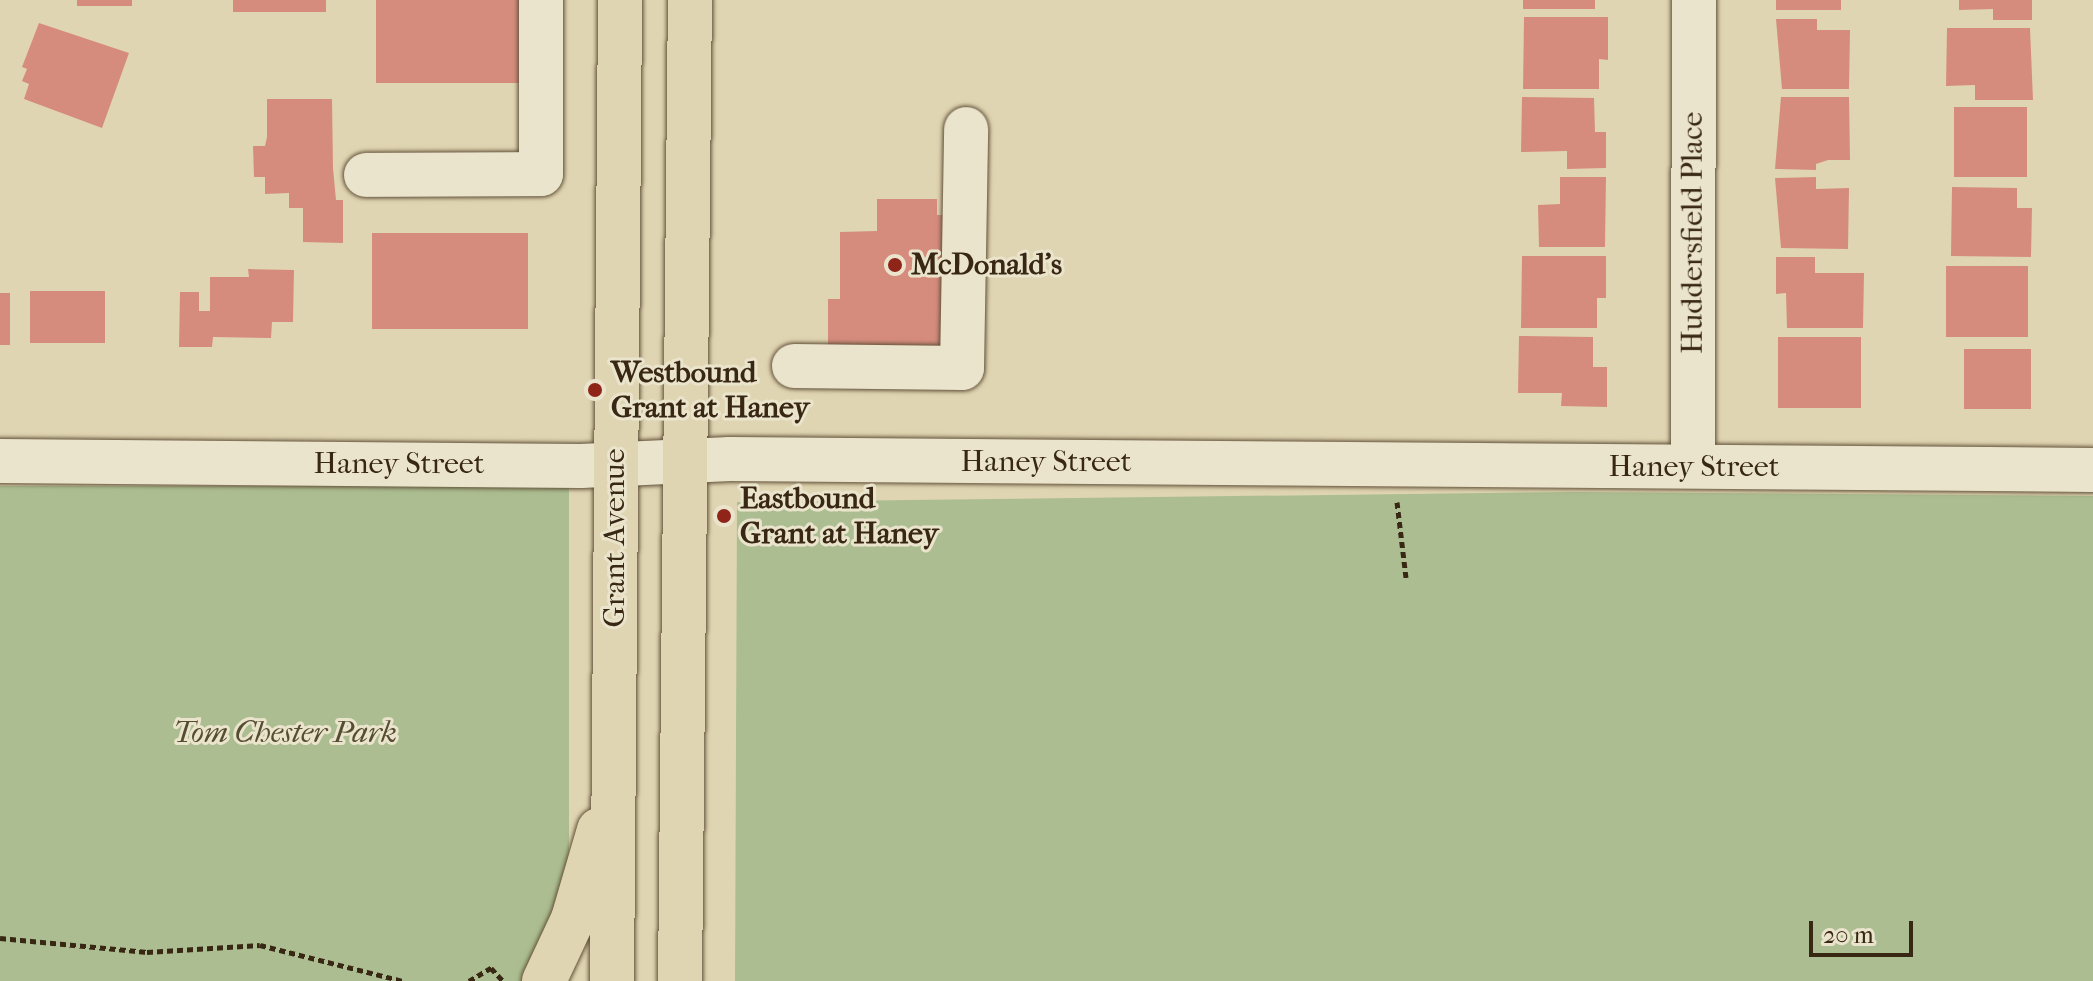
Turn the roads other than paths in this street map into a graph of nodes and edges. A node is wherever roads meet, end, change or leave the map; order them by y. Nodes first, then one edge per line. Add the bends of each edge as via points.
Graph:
1 (541, 0) edge
2 (620, 0) edge
3 (690, 0) edge
4 (1694, 0) edge
5 (966, 129) dead end
6 (366, 175) dead end
7 (794, 366) dead end
8 (684, 459) junction
9 (0, 461) edge
10 (615, 464) junction
11 (1693, 466) junction
12 (2093, 470) edge
13 (614, 778) junction
14 (544, 981) edge
15 (612, 981) edge
16 (680, 981) edge

1 - 6 street via 541,174
2 - 10 main road, Grant Avenue
3 - 8 main road
4 - 11 street, Huddersfield Place
5 - 7 street via 962,368
8 - 10 street, Haney Street
8 - 11 street, Haney Street
8 - 16 main road
9 - 10 street, Haney Street
10 - 13 main road, Grant Avenue
11 - 12 street, Haney Street
13 - 14 main road via 573,919
13 - 15 main road, Grant Avenue

